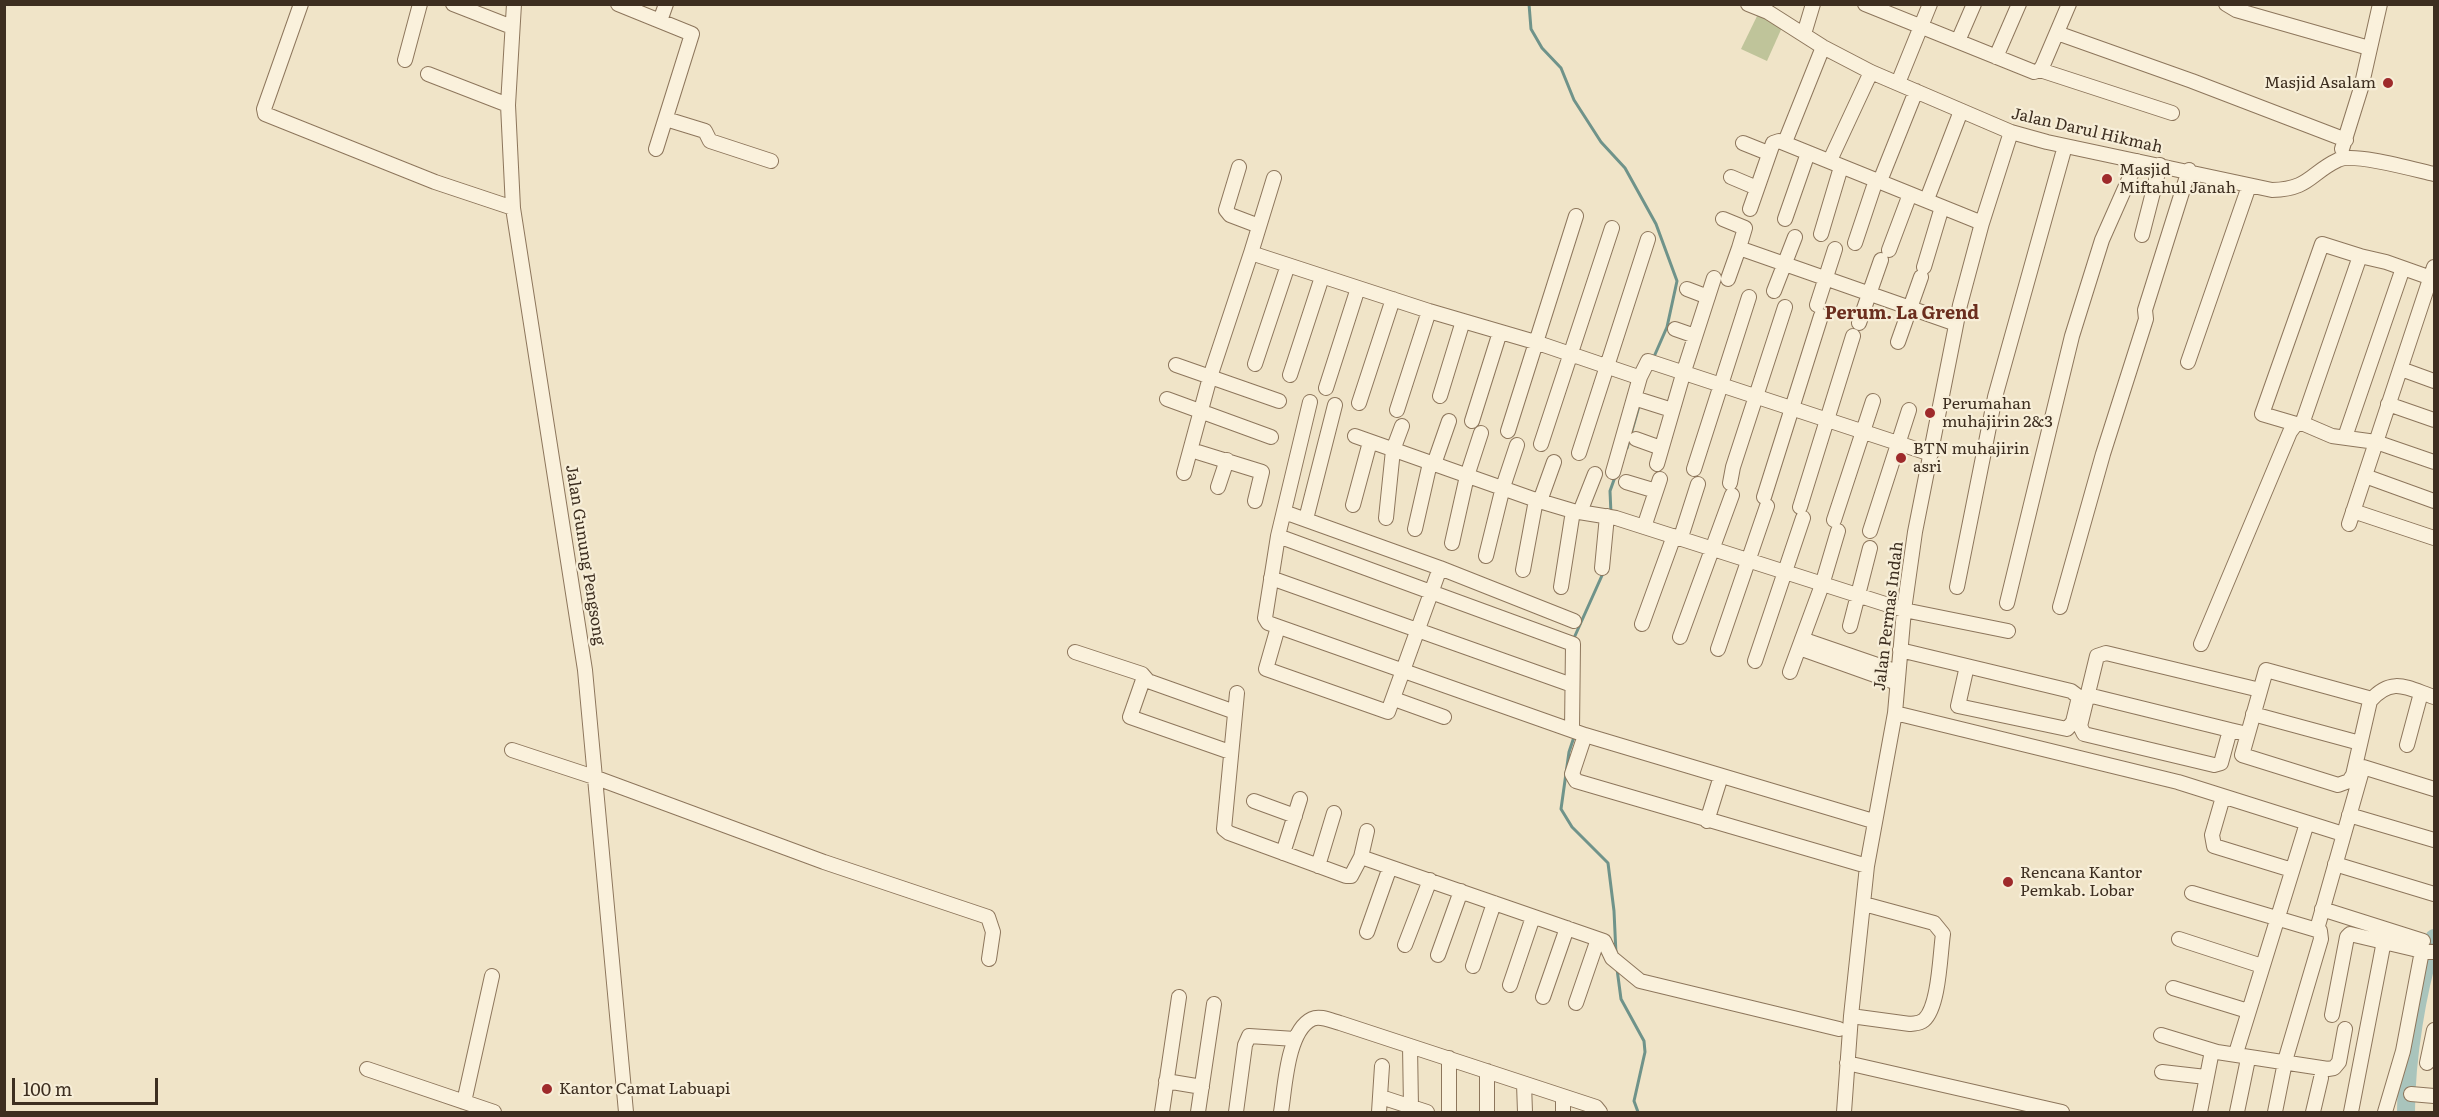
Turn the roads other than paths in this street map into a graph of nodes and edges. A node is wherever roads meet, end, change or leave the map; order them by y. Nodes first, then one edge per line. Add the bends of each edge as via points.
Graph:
1 (301, 4) edge
2 (420, 4) edge
3 (453, 4) edge
4 (514, 4) edge
5 (618, 4) edge
6 (666, 4) edge
7 (1748, 4) edge
8 (1813, 4) edge
9 (1865, 4) edge
10 (1930, 4) edge
11 (1974, 4) edge
12 (2019, 4) edge
13 (2069, 4) edge
14 (2226, 4) edge
15 (2380, 4) edge
16 (1881, 7) edge
17 (660, 21) junction
18 (1921, 26) junction
19 (512, 27) junction
20 (2057, 33) junction
21 (1804, 34) junction
22 (1958, 41) junction
23 (1823, 47) junction
24 (2369, 48) junction
25 (1996, 57) junction
26 (405, 60) dead end
27 (2040, 70) junction
28 (1871, 72) junction
29 (428, 74) dead end
30 (1898, 83) junction
31 (1916, 91) junction
32 (508, 105) junction
33 (1961, 111) junction
34 (2172, 113) dead end
35 (666, 118) junction
36 (2011, 132) junction
37 (1787, 136) dead end
38 (2346, 140) junction
39 (1743, 143) dead end
40 (2065, 146) junction
41 (656, 149) dead end
42 (1768, 153) junction
43 (1808, 153) junction
44 (2338, 159) junction
45 (771, 161) dead end
46 (2137, 161) junction
47 (1837, 162) junction
48 (2160, 165) junction
49 (1239, 167) dead end
50 (2189, 170) junction
51 (2434, 174) edge
52 (1731, 177) dead end
53 (1274, 178) dead end
54 (1879, 178) junction
55 (2249, 186) junction
56 (1757, 188) junction
57 (1910, 194) junction
58 (1929, 194) dead end
59 (1942, 207) junction
60 (513, 208) junction
61 (1750, 209) dead end
62 (1576, 216) dead end
63 (1723, 219) dead end
64 (1785, 219) dead end
65 (1982, 223) junction
66 (1259, 226) junction
67 (1612, 228) dead end
68 (1821, 234) dead end
69 (2142, 235) dead end
70 (1795, 237) dead end
71 (1648, 239) dead end
72 (1855, 243) dead end
73 (1739, 248) junction
74 (1835, 249) dead end
75 (1251, 253) junction
76 (2360, 256) junction
77 (1784, 264) junction
78 (1288, 265) junction
79 (2403, 268) junction
80 (2433, 275) edge
81 (1322, 277) junction
82 (1825, 278) junction
83 (1358, 288) junction
84 (1688, 289) dead end
85 (1774, 291) dead end
86 (1870, 294) junction
87 (1708, 297) junction
88 (1749, 297) dead end
89 (1393, 299) junction
90 (1785, 307) dead end
91 (1911, 308) junction
92 (2420, 310) junction
93 (1429, 311) junction
94 (2434, 316) edge
95 (1463, 321) junction
96 (1859, 323) dead end
97 (1956, 324) junction
98 (1675, 329) dead end
99 (1500, 332) junction
100 (1695, 336) junction
101 (1853, 336) dead end
102 (1535, 342) junction
103 (1898, 342) dead end
104 (1570, 354) junction
105 (2188, 362) dead end
106 (1256, 364) dead end
107 (1176, 365) dead end
108 (1606, 367) junction
109 (2400, 369) junction
110 (1684, 371) junction
111 (1290, 375) dead end
112 (1210, 377) junction
113 (1640, 377) junction
114 (2434, 381) edge
115 (1721, 384) junction
116 (1326, 388) dead end
117 (1755, 395) junction
118 (1440, 396) dead end
119 (1167, 399) dead end
120 (1640, 399) junction
121 (1279, 401) dead end
122 (1873, 401) dead end
123 (1310, 402) dead end
124 (1359, 403) dead end
125 (2388, 404) junction
126 (1335, 405) dead end
127 (1791, 407) junction
128 (1397, 410) dead end
129 (1672, 410) junction
130 (1909, 410) dead end
131 (1200, 412) junction
132 (1827, 419) junction
133 (2434, 420) edge
134 (1472, 421) dead end
135 (1449, 422) dead end
136 (2299, 424) junction
137 (1401, 426) dead end
138 (1508, 431) dead end
139 (1862, 431) junction
140 (1481, 433) dead end
141 (1355, 436) dead end
142 (1271, 437) dead end
143 (2345, 437) junction
144 (1636, 439) dead end
145 (1370, 442) junction
146 (2376, 442) junction
147 (1898, 443) junction
148 (1541, 444) dead end
149 (1517, 445) dead end
150 (1661, 448) junction
151 (1191, 450) junction
152 (1393, 450) junction
153 (1579, 453) dead end
154 (1931, 454) junction
155 (1227, 460) junction
156 (1554, 462) dead end
157 (2434, 462) edge
158 (1432, 464) junction
159 (1657, 464) dead end
160 (1694, 469) dead end
161 (1613, 472) dead end
162 (1184, 473) dead end
163 (1595, 474) dead end
164 (1467, 476) junction
165 (2365, 476) junction
166 (1626, 482) dead end
167 (1698, 484) dead end
168 (1218, 487) dead end
169 (1503, 487) junction
170 (1255, 501) dead end
171 (1538, 501) junction
172 (2434, 501) edge
173 (1353, 505) dead end
174 (1576, 511) junction
175 (1284, 512) junction
176 (1611, 517) junction
177 (1386, 518) dead end
178 (1306, 519) junction
179 (1644, 527) junction
180 (1415, 530) dead end
181 (1870, 531) dead end
182 (1278, 536) junction
183 (1677, 537) junction
184 (2434, 538) edge
185 (1452, 543) dead end
186 (1713, 548) junction
187 (1870, 548) dead end
188 (1486, 556) dead end
189 (1749, 559) junction
190 (1440, 568) junction
191 (1602, 568) dead end
192 (1523, 570) dead end
193 (1784, 571) junction
194 (1271, 578) junction
195 (1822, 585) junction
196 (1561, 587) dead end
197 (1957, 587) dead end
198 (1432, 592) junction
199 (1857, 595) junction
200 (2007, 603) dead end
201 (2060, 607) dead end
202 (1904, 609) junction
203 (1574, 621) dead end
204 (1642, 624) dead end
205 (1850, 626) dead end
206 (1278, 627) junction
207 (1418, 631) junction
208 (2008, 631) dead end
209 (1680, 637) dead end
210 (1801, 644) junction
211 (2201, 644) dead end
212 (1718, 649) dead end
213 (1900, 650) junction
214 (1075, 652) dead end
215 (1755, 661) dead end
216 (1967, 666) junction
217 (1403, 671) junction
218 (1790, 672) dead end
219 (1144, 676) junction
220 (1898, 678) junction
221 (1572, 685) junction
222 (2260, 690) junction
223 (1237, 693) dead end
224 (2421, 693) junction
225 (2088, 695) junction
226 (2434, 697) edge
227 (1394, 699) junction
228 (2372, 699) junction
229 (1235, 712) junction
230 (1895, 713) junction
231 (2253, 714) junction
232 (1444, 717) dead end
233 (2230, 730) junction
234 (1578, 733) junction
235 (2247, 734) junction
236 (2360, 743) junction
237 (2407, 745) dead end
238 (513, 750) dead end
239 (1230, 752) junction
240 (1721, 776) junction
241 (594, 777) junction
242 (2434, 789) edge
243 (2223, 797) junction
244 (1300, 799) dead end
245 (1254, 801) dead end
246 (1334, 813) dead end
247 (2349, 814) junction
248 (1295, 816) junction
249 (1707, 820) junction
250 (1873, 821) junction
251 (2307, 823) junction
252 (1367, 831) dead end
253 (2343, 834) junction
254 (2434, 840) edge
255 (1282, 853) junction
256 (1361, 856) junction
257 (2335, 864) junction
258 (1318, 866) junction
259 (1390, 867) junction
260 (1867, 867) junction
261 (2292, 870) junction
262 (1430, 880) junction
263 (1461, 891) junction
264 (2192, 893) dead end
265 (2434, 894) edge
266 (1494, 903) junction
267 (1864, 904) junction
268 (2322, 909) junction
269 (1533, 917) junction
270 (2276, 919) junction
271 (1567, 928) junction
272 (2317, 929) junction
273 (1367, 933) dead end
274 (1598, 939) junction
275 (2179, 939) dead end
276 (2384, 941) junction
277 (1405, 945) dead end
278 (2426, 949) edge
279 (1438, 955) dead end
280 (989, 958) dead end
281 (1473, 966) dead end
282 (2262, 966) junction
283 (492, 976) dead end
284 (1510, 986) dead end
285 (2173, 988) dead end
286 (1179, 997) dead end
287 (1543, 997) dead end
288 (1576, 1003) dead end
289 (1214, 1004) dead end
290 (2248, 1011) junction
291 (2332, 1015) dead end
292 (1851, 1017) junction
293 (1839, 1029) junction
294 (2345, 1029) dead end
295 (2434, 1030) edge
296 (2161, 1035) dead end
297 (1295, 1039) junction
298 (1410, 1046) junction
299 (1848, 1048) junction
300 (2211, 1056) dead end
301 (2242, 1056) junction
302 (1449, 1058) junction
303 (1847, 1063) junction
304 (2427, 1063) dead end
305 (2284, 1064) junction
306 (1382, 1066) dead end
307 (367, 1069) dead end
308 (1487, 1071) junction
309 (2162, 1072) dead end
310 (2206, 1077) junction
311 (2321, 1078) dead end
312 (1166, 1081) junction
313 (1524, 1084) junction
314 (1202, 1087) junction
315 (2411, 1094) dead end
316 (1563, 1096) junction
317 (2434, 1096) edge
318 (1381, 1097) junction
319 (464, 1102) junction
320 (1411, 1107) junction
321 (495, 1113) edge
322 (626, 1113) edge
323 (1162, 1113) edge
324 (1198, 1113) edge
325 (1236, 1113) edge
326 (1281, 1113) edge
327 (1379, 1113) edge
328 (1427, 1113) edge
329 (1449, 1113) edge
330 (1487, 1113) edge
331 (1525, 1113) edge
332 (1563, 1113) edge
333 (1600, 1113) edge
334 (1844, 1113) edge
335 (2062, 1113) edge
336 (2200, 1113) edge
337 (2237, 1113) edge
338 (2276, 1113) edge
339 (2313, 1113) edge
340 (2351, 1113) edge
341 (2385, 1113) edge

1 - 60 street via 265,114 435,182
2 - 26 street
3 - 19 street
4 - 19 street, Jalan Gunung Pengsong
5 - 17 street
6 - 17 street
7 - 21 street, Jalan Darul Hikmah
8 - 21 street
9 - 16 street
10 - 18 street
11 - 22 street
12 - 25 street
13 - 20 street
14 - 24 street
15 - 24 street
16 - 18 street
17 - 35 street via 692,36
18 - 22 street
18 - 30 street
19 - 32 street, Jalan Gunung Pengsong
20 - 27 street
20 - 38 street
21 - 23 street, Jalan Darul Hikmah
22 - 25 street
23 - 28 street, Jalan Darul Hikmah
23 - 37 street
24 - 38 street
25 - 27 street via 2028,71
27 - 34 street
28 - 30 street, Jalan Darul Hikmah
28 - 47 street
29 - 32 street
30 - 31 street, Jalan Darul Hikmah
31 - 33 street, Jalan Darul Hikmah
31 - 54 street
32 - 60 street, Jalan Gunung Pengsong
33 - 36 street, Jalan Darul Hikmah
33 - 58 street
35 - 41 street
35 - 45 street via 705,131 710,141
36 - 40 street, Jalan Darul Hikmah
36 - 65 street, Jalan Permas Indah
38 - 44 street
39 - 42 street
40 - 46 street, Jalan Darul Hikmah
40 - 197 street via 1995,397
42 - 43 street via 1773,143 1779,141
42 - 56 street
43 - 47 street
43 - 64 street
44 - 51 street via 2363,159
44 - 55 street, Jalan Darul Hikmah via 2296,187 2272,190
46 - 48 street, Jalan Darul Hikmah
46 - 200 street via 2102,240 2072,336
47 - 54 street
47 - 68 street
48 - 50 street, Jalan Darul Hikmah
48 - 69 street
49 - 66 street via 1226,210
50 - 55 street, Jalan Darul Hikmah
50 - 201 street
52 - 56 street
53 - 66 street
54 - 57 street
54 - 72 street
55 - 105 street
56 - 61 street
57 - 59 street
57 - 86 street
59 - 65 street
59 - 91 street
60 - 241 street, Jalan Gunung Pengsong via 579,625
62 - 102 street
63 - 73 street via 1745,228
65 - 97 street, Jalan Permas Indah
66 - 75 street
67 - 104 street
70 - 77 street
71 - 108 street
73 - 77 street
73 - 87 street
74 - 82 street
75 - 78 street
75 - 112 street
76 - 79 street
76 - 136 street
76 - 136 street via 2322,244 2262,414
77 - 82 street
77 - 85 street
78 - 81 street
78 - 106 street
79 - 80 street
79 - 143 street
80 - 92 street
81 - 83 street
81 - 111 street
82 - 86 street
82 - 127 street
83 - 89 street
83 - 116 street
84 - 87 street
86 - 91 street
86 - 96 street
87 - 100 street
88 - 115 street
89 - 93 street
89 - 124 street
90 - 117 street
91 - 97 street
91 - 103 street
92 - 94 street
92 - 109 street
93 - 95 street
93 - 128 street
95 - 99 street
95 - 118 street
97 - 154 street, Jalan Permas Indah
98 - 100 street
99 - 102 street
99 - 134 street
100 - 110 street
101 - 132 street
102 - 104 street
102 - 138 street
104 - 108 street
104 - 148 street
107 - 112 street
108 - 113 street
108 - 153 street
109 - 114 street
109 - 125 street
110 - 113 street via 1653,362
110 - 115 street
110 - 129 street
112 - 121 street
112 - 131 street
113 - 120 street
115 - 117 street
115 - 160 street
117 - 127 street
117 - 186 street
119 - 131 street
120 - 129 street
120 - 161 street
122 - 139 street
123 - 175 street
125 - 133 street
125 - 146 street
126 - 178 street
127 - 132 street
127 - 189 street
129 - 150 street
130 - 147 street
131 - 142 street
131 - 151 street
132 - 139 street
132 - 193 street
135 - 158 street
136 - 143 street
136 - 211 street via 2290,432
137 - 152 street
139 - 147 street
139 - 195 street
140 - 164 street
141 - 145 street
143 - 146 street
144 - 150 street
145 - 152 street
145 - 173 street
146 - 157 street
146 - 165 street
147 - 154 street
147 - 181 street
149 - 169 street
150 - 159 street
151 - 155 street
151 - 162 street
152 - 158 street
152 - 177 street
154 - 202 street, Jalan Permas Indah
155 - 168 street
155 - 170 street via 1262,472
156 - 171 street
158 - 164 street
158 - 180 street
163 - 174 street
164 - 169 street
164 - 185 street
165 - 172 street
165 - 184 street via 2351,517
166 - 179 street via 1658,485
167 - 183 street
169 - 171 street
169 - 188 street
171 - 174 street
171 - 192 street
174 - 176 street
174 - 196 street
175 - 178 street
175 - 182 street
176 - 179 street
176 - 191 street
178 - 190 street
179 - 183 street
182 - 194 street
182 - 198 street
183 - 186 street
183 - 204 street
186 - 189 street
186 - 209 street
187 - 199 street
189 - 193 street
189 - 212 street
190 - 198 street
190 - 203 street
193 - 195 street
193 - 215 street
194 - 206 street via 1265,618
194 - 207 street
195 - 199 street
195 - 210 street
198 - 207 street
198 - 221 street via 1573,644
199 - 202 street
199 - 205 street
202 - 208 street
202 - 213 street, Jalan Permas Indah
206 - 217 street
206 - 227 street via 1267,670 1387,712
207 - 217 street
207 - 221 street
210 - 218 street
210 - 220 street
213 - 216 street
213 - 220 street, Jalan Permas Indah
214 - 219 street
216 - 216 street via 2071,691 2079,697 2073,722 2067,729 1958,706
217 - 227 street
217 - 234 street
219 - 229 street via 1148,681
219 - 239 street via 1130,717
220 - 230 street, Jalan Permas Indah
221 - 234 street
222 - 225 street via 2106,653 2097,656
222 - 228 street via 2266,669
222 - 231 street
223 - 229 street
224 - 226 street
224 - 228 street via 2389,686
224 - 237 street
225 - 233 street
225 - 233 street via 2080,726 2084,734 2214,765 2221,763
227 - 232 street
228 - 236 street
229 - 239 street
230 - 243 street via 2178,782
230 - 250 street, Jalan Permas Indah
231 - 235 street
231 - 236 street
233 - 235 street
234 - 240 street
234 - 249 street via 1572,774 1576,781
235 - 236 street via 2242,755 2338,785 2353,775
238 - 241 street
239 - 255 street via 1224,829
240 - 249 street
240 - 250 street
241 - 280 street via 824,862 988,917 993,932
241 - 322 street, Jalan Gunung Pengsong
242 - 247 street via 2365,766
243 - 251 street
243 - 261 street via 2211,840 2214,846
244 - 248 street
245 - 248 street
246 - 258 street
247 - 253 street
247 - 254 street
248 - 255 street
249 - 260 street
250 - 260 street, Jalan Permas Indah
251 - 253 street
251 - 261 street
252 - 256 street
253 - 257 street
255 - 258 street
256 - 258 street via 1351,876
256 - 259 street
257 - 265 street
257 - 268 street
259 - 262 street
259 - 273 street
260 - 267 street, Jalan Permas Indah
261 - 270 street
262 - 263 street
262 - 277 street
263 - 266 street
263 - 279 street
264 - 270 street
266 - 269 street
266 - 281 street
267 - 292 street, Jalan Permas Indah
267 - 292 street via 1934,923 1943,934 1934,999 1925,1019 1910,1024
268 - 272 street
268 - 278 street
269 - 271 street
269 - 284 street
270 - 272 street
270 - 282 street
271 - 274 street
271 - 287 street
272 - 305 street via 2321,939
274 - 288 street
274 - 293 street via 1640,981
275 - 282 street
276 - 278 street
276 - 291 street via 2352,933 2347,937
276 - 340 street
278 - 341 street
282 - 290 street
283 - 319 street
285 - 290 street
286 - 312 street
289 - 314 street
290 - 301 street
292 - 293 street
292 - 299 street, Jalan Permas Indah
293 - 299 street via 1840,1042
294 - 305 street via 2339,1062 2334,1068
295 - 304 street
296 - 301 street
297 - 298 street via 1308,1022 1318,1018
297 - 325 street via 1248,1038
297 - 326 street
298 - 302 street
298 - 320 street
299 - 303 street, Jalan Permas Indah
300 - 310 street
301 - 305 street
301 - 337 street
302 - 308 street
302 - 329 street
303 - 334 street, Jalan Permas Indah
303 - 335 street
305 - 338 street
306 - 318 street
307 - 319 street
308 - 313 street
308 - 330 street
309 - 310 street
310 - 336 street
311 - 339 street
312 - 314 street
312 - 323 street
313 - 316 street
313 - 331 street
314 - 324 street
315 - 317 street
316 - 332 street
316 - 333 street via 1596,1107
318 - 320 street
318 - 327 street
319 - 321 street
320 - 328 street

